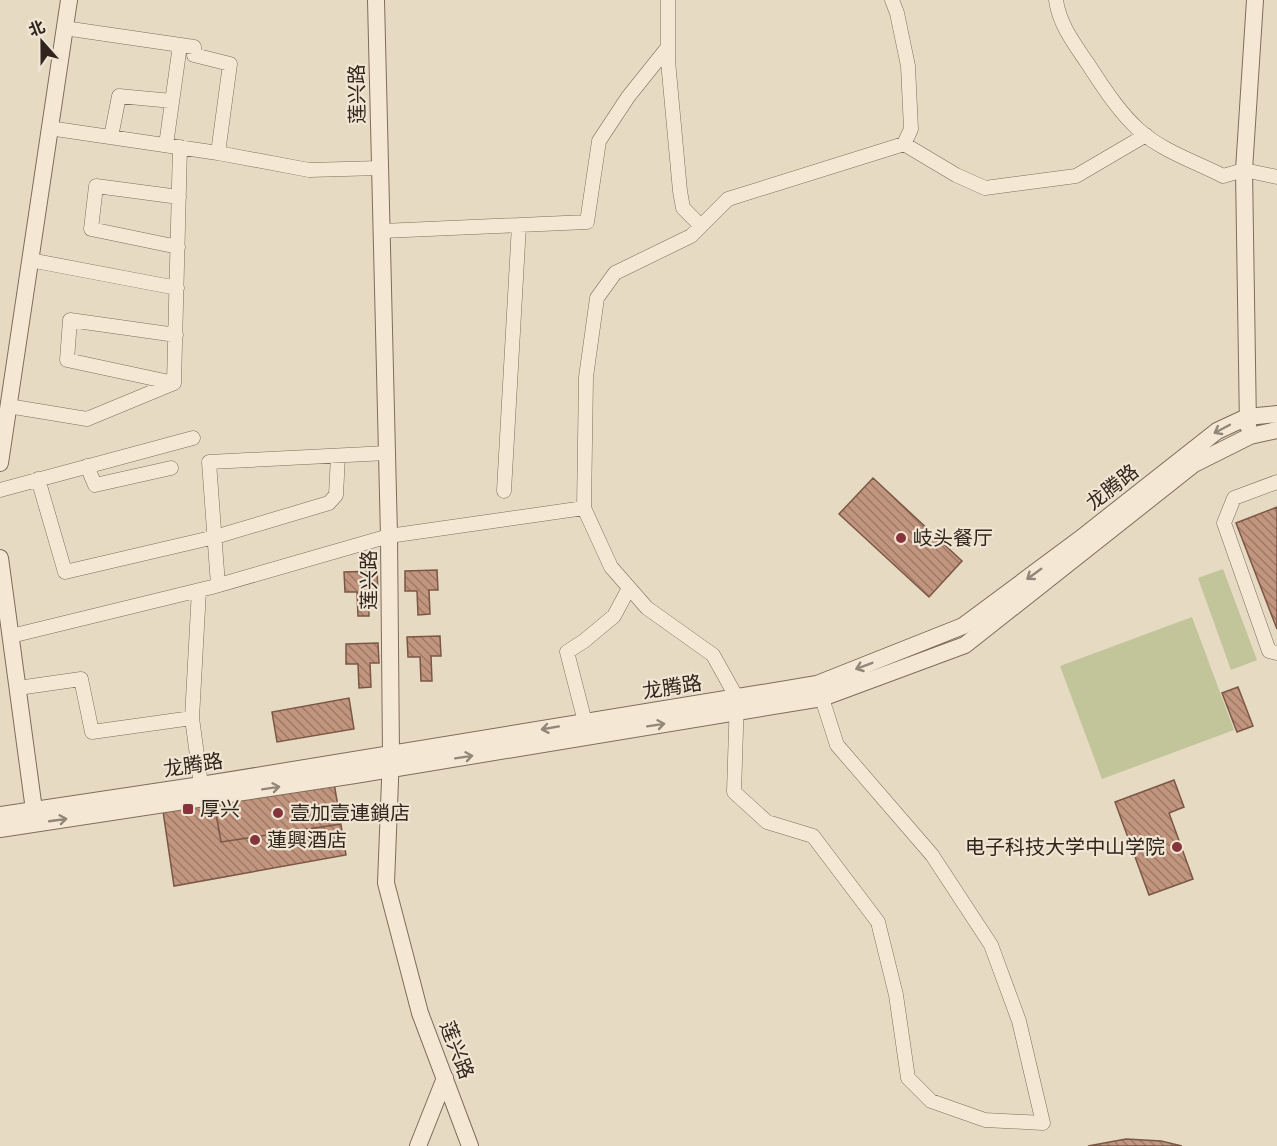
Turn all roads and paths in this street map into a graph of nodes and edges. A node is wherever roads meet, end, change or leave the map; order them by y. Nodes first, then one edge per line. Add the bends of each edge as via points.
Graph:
1 (69, 0) edge
2 (376, 0) edge
3 (668, 0) edge
4 (892, 0) edge
5 (1056, 0) edge
6 (1255, 0) edge
7 (64, 28) junction
8 (180, 45) junction
9 (668, 47) junction
10 (172, 101) junction
11 (49, 128) junction
12 (1146, 135) junction
13 (111, 137) junction
14 (903, 144) junction
15 (173, 146) junction
16 (218, 153) junction
17 (380, 168) junction
18 (1244, 170) junction
19 (1277, 177) edge
20 (178, 197) junction
21 (519, 225) junction
22 (701, 226) junction
23 (382, 231) junction
24 (178, 247) junction
25 (30, 260) junction
26 (177, 288) junction
27 (176, 335) junction
28 (174, 383) junction
29 (8, 406) junction
30 (1277, 414) edge
31 (1247, 417) junction
32 (1277, 430) edge
33 (1250, 436) junction
34 (193, 438) dead end
35 (387, 453) junction
36 (338, 456) junction
37 (0, 463) edge
38 (87, 466) junction
39 (171, 468) dead end
40 (38, 479) junction
41 (1277, 482) edge
42 (0, 490) edge
43 (504, 491) dead end
44 (584, 508) junction
45 (389, 536) junction
46 (215, 537) junction
47 (0, 558) edge
48 (219, 585) junction
49 (629, 588) junction
50 (200, 590) junction
51 (11, 636) junction
52 (1277, 653) edge
53 (18, 688) junction
54 (819, 691) junction
55 (737, 705) junction
56 (192, 718) junction
57 (585, 722) junction
58 (391, 762) junction
59 (201, 785) junction
60 (0, 815) edge
61 (34, 817) junction
62 (0, 829) edge
63 (445, 1078) junction
64 (418, 1146) edge
65 (471, 1146) edge

1 - 7 street
2 - 17 street, 莲兴路
3 - 9 street
4 - 14 street via 908,66 911,129
5 - 12 street via 1067,34 1105,91
6 - 18 street
7 - 8 street
7 - 11 street
8 - 10 street
8 - 16 street via 194,47 194,55 230,64
9 - 21 street via 599,141 587,222
9 - 22 street via 683,208
10 - 13 street via 119,96
10 - 15 street
11 - 13 street
11 - 25 street
12 - 14 street via 1076,176 985,188 956,176
12 - 18 street via 1223,176
13 - 15 street
14 - 22 street via 728,199
15 - 16 street
15 - 20 street
16 - 17 street via 309,170
17 - 23 street, 莲兴路
18 - 19 street
18 - 31 street
20 - 24 street
20 - 24 street via 96,186 91,229
21 - 23 street
21 - 43 street
22 - 44 street via 691,236 615,273 597,298 586,377
23 - 35 street, 莲兴路
24 - 26 street
25 - 26 street
25 - 29 street
26 - 27 street
27 - 28 street
27 - 28 street via 70,320 67,360
28 - 29 street via 87,419
29 - 37 street
30 - 31 street, 龙腾路
31 - 33 street
31 -> 54 street, 龙腾路 via 1217,430 963,626
32 - 33 street, 龙腾路
33 - 54 street, 龙腾路 via 1194,464 965,645
34 - 38 street
35 - 36 street
35 - 45 street, 莲兴路
36 - 46 street via 336,495 329,503
36 - 46 street via 209,462
38 - 39 street via 95,485
38 - 40 street
40 - 42 street
40 - 46 street via 65,572
41 - 52 street via 1234,498 1224,523 1269,651
44 - 45 street
44 - 49 street via 611,567
45 - 48 street
45 - 58 street, 莲兴路
46 - 48 street
47 - 51 street
48 - 50 street
49 - 55 street via 647,608 713,655
49 - 57 street via 614,616 567,652
50 - 51 street
50 - 56 street
51 - 53 street
53 - 56 street via 81,679 92,732
53 - 61 street
54 - 55 street, 龙腾路
54 - 55 street via 837,745 932,855 991,945 1019,1021 1043,1123 985,1120 931,1101 908,1078 896,995 878,922 813,836 767,822 734,792
55 - 57 street, 龙腾路
58 -> 55 street, 龙腾路
56 - 59 street
57 -> 58 street, 龙腾路
58 - 59 street, 龙腾路
61 -> 58 street, 龙腾路
58 - 63 street, 莲兴路 via 386,883 420,1012
59 - 61 street, 龙腾路
60 - 61 street, 龙腾路
61 - 62 street, 龙腾路
63 - 64 street
63 - 65 street, 莲兴路

